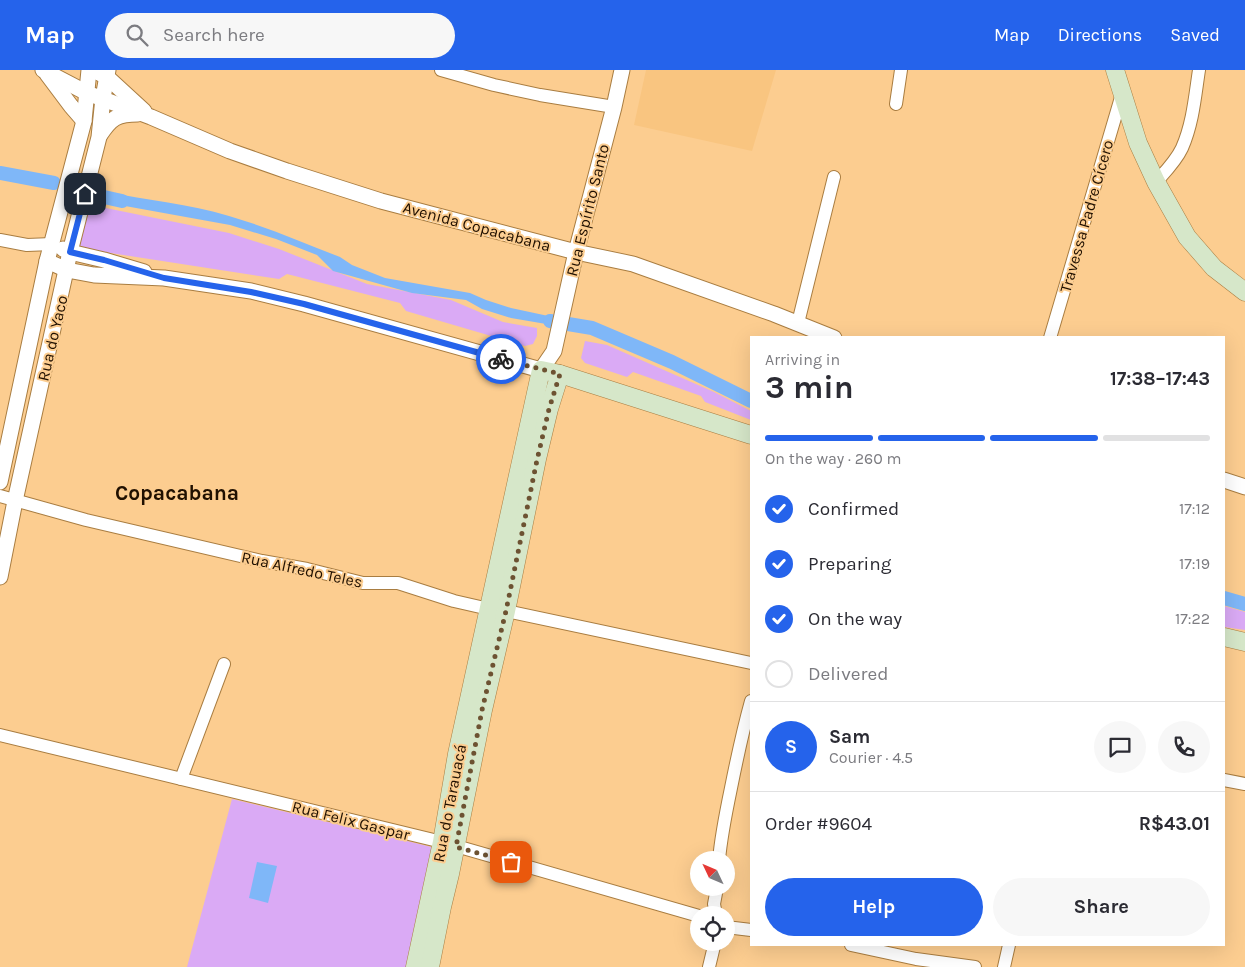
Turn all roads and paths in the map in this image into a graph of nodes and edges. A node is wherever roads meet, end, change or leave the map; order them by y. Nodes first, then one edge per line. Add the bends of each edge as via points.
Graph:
1 (89, 70) edge
2 (441, 70) edge
3 (622, 70) edge
4 (901, 70) edge
5 (1115, 70) edge
6 (1199, 70) edge
7 (44, 71) edge
8 (103, 72) edge
9 (87, 93) junction
10 (1122, 94) junction
11 (103, 98) junction
12 (896, 104) dead end
13 (614, 107) junction
14 (147, 115) junction
15 (84, 121) junction
16 (99, 137) junction
17 (834, 177) dead end
18 (1156, 182) junction
19 (0, 240) edge
20 (52, 244) junction
21 (27, 245) junction
22 (70, 252) junction
23 (576, 252) junction
24 (47, 261) junction
25 (67, 270) junction
26 (164, 278) junction
27 (1245, 292) edge
28 (798, 324) junction
29 (829, 336) edge
30 (1051, 336) edge
31 (554, 351) junction
32 (540, 370) junction
33 (560, 374) junction
34 (750, 435) edge
35 (1225, 480) edge
36 (0, 482) edge
37 (1245, 487) edge
38 (0, 496) edge
39 (16, 500) junction
40 (0, 577) edge
41 (498, 610) junction
42 (1225, 637) edge
43 (1245, 642) edge
44 (750, 663) edge
45 (224, 664) dead end
46 (750, 705) edge
47 (0, 735) edge
48 (1245, 775) edge
49 (181, 779) junction
50 (1226, 780) edge
51 (1245, 784) edge
52 (448, 844) junction
53 (720, 851) edge
54 (690, 913) edge
55 (735, 927) edge
56 (750, 930) edge
57 (856, 946) edge
58 (1009, 946) edge
59 (713, 951) edge
60 (415, 967) edge
61 (430, 967) edge
62 (709, 967) edge
63 (976, 967) edge
64 (1004, 967) edge

1 - 9 street, Rua do Yaco
2 - 13 street via 540,95
3 - 13 street, Rua Espírito Santo
4 - 12 street
5 - 10 main road
6 - 18 street via 1190,124 1182,149
7 - 9 street, Avenida Copacabana
7 - 15 street
8 - 11 street, Rua do Yaco
8 - 14 street, Avenida Copacabana
9 - 11 street, Avenida Copacabana
9 - 15 street, Rua do Yaco
10 - 18 main road
10 - 30 street, Travessa Padre Cícero
11 - 14 street, Avenida Copacabana
11 - 16 street, Rua do Yaco
13 - 23 street, Rua Espírito Santo
14 - 16 street via 119,115
14 - 23 street, Avenida Copacabana via 230,151 287,171 381,201
15 - 20 street, Rua do Yaco
16 - 22 street, Rua do Yaco
17 - 28 street
18 - 27 main road via 1187,237 1214,268
19 - 21 street
20 - 21 street
20 - 22 street
20 - 24 street, Rua do Yaco
21 - 24 street
22 - 25 street, Rua do Yaco
22 - 26 street
23 - 28 street, Avenida Copacabana via 633,264
23 - 31 street, Rua Espírito Santo
24 - 25 street
24 - 36 street, Rua do Yaco
25 - 26 street via 94,275
25 - 39 street, Rua do Yaco
26 - 32 street via 304,304
28 - 29 street, Avenida Copacabana
31 - 32 street, Rua Espírito Santo
31 - 33 street, Rua Espírito Santo
32 - 33 main road
32 - 41 main road, Rua Espírito Santo
33 - 34 main road
33 - 41 main road
35 - 37 street
38 - 39 street, Rua Alfredo Teles
39 - 40 street, Rua do Yaco
39 - 41 street, Rua Alfredo Teles via 86,520 363,583 398,583 454,601
41 - 44 street, Rua Alfredo Teles
41 - 52 main road, Rua do Tarauacá via 458,754
42 - 43 main road
45 - 49 street
46 - 53 street
47 - 49 street, Rua Felix Gaspar
48 - 50 street
49 - 52 street, Rua Felix Gaspar
50 - 51 street
52 - 54 street, Rua Felix Gaspar
52 - 60 main road, Rua do Tarauacá
52 - 61 main road, Rua do Tarauacá
55 - 56 street
57 - 63 street
58 - 64 street
59 - 62 street

